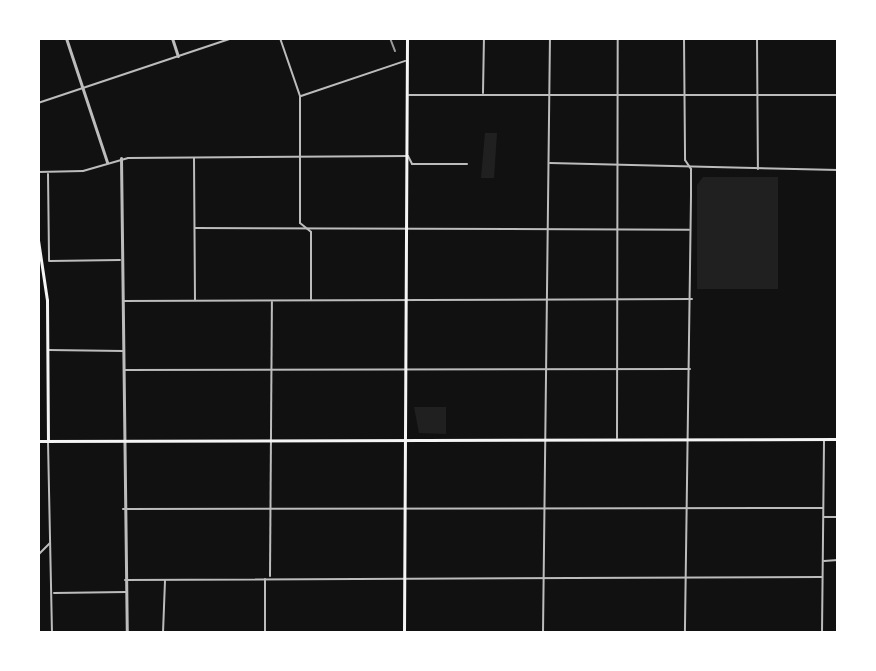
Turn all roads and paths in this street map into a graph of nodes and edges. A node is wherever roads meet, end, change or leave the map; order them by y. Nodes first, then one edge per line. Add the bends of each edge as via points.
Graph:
1 (66, 38) edge
2 (172, 38) edge
3 (232, 38) edge
4 (280, 38) edge
5 (407, 38) edge
6 (484, 38) edge
7 (550, 38) edge
8 (618, 38) edge
9 (684, 38) edge
10 (757, 38) edge
11 (178, 56) junction
12 (407, 61) junction
13 (83, 88) junction
14 (407, 95) junction
15 (483, 95) junction
16 (550, 95) junction
17 (758, 95) junction
18 (838, 95) edge
19 (300, 96) junction
20 (618, 96) junction
21 (684, 96) junction
22 (38, 103) edge
23 (408, 156) junction
24 (194, 157) junction
25 (301, 157) junction
26 (121, 158) junction
27 (107, 162) junction
28 (549, 163) junction
29 (467, 164) dead end
30 (618, 164) junction
31 (691, 169) junction
32 (758, 170) junction
33 (838, 170) edge
34 (48, 171) junction
35 (38, 172) edge
36 (195, 228) junction
37 (308, 228) junction
38 (408, 229) junction
39 (691, 230) junction
40 (547, 231) junction
41 (618, 231) junction
42 (38, 240) edge
43 (122, 260) junction
44 (49, 261) junction
45 (44, 265) junction
46 (38, 285) edge
47 (46, 285) junction
48 (692, 299) junction
49 (195, 300) junction
50 (311, 300) junction
51 (408, 300) junction
52 (547, 300) junction
53 (617, 300) junction
54 (122, 301) junction
55 (272, 301) junction
56 (48, 350) junction
57 (123, 351) junction
58 (617, 369) junction
59 (691, 369) junction
60 (123, 370) junction
61 (272, 370) junction
62 (408, 370) junction
63 (547, 370) junction
64 (547, 438) junction
65 (617, 438) junction
66 (687, 438) junction
67 (271, 439) junction
68 (408, 439) junction
69 (824, 439) junction
70 (838, 439) edge
71 (122, 440) junction
72 (38, 441) edge
73 (48, 441) junction
74 (687, 508) junction
75 (823, 508) junction
76 (123, 509) junction
77 (545, 509) junction
78 (271, 510) junction
79 (407, 510) junction
80 (823, 517) junction
81 (838, 517) edge
82 (51, 542) junction
83 (38, 555) edge
84 (838, 560) edge
85 (822, 561) junction
86 (822, 577) junction
87 (265, 578) junction
88 (270, 578) junction
89 (406, 578) junction
90 (165, 579) junction
91 (545, 579) junction
92 (686, 579) junction
93 (125, 580) junction
94 (126, 592) junction
95 (52, 593) junction
96 (52, 633) edge
97 (127, 633) edge
98 (163, 633) edge
99 (265, 633) edge
100 (404, 633) edge
101 (543, 633) edge
102 (685, 633) edge
103 (822, 633) edge

1 - 13 street
2 - 11 street
3 - 11 street
4 - 19 street
5 - 12 main road
6 - 15 street
7 - 16 street
8 - 20 street
9 - 21 street
10 - 17 street
11 - 13 street
12 - 14 main road
12 - 19 street
13 - 22 street
13 - 27 street
14 - 15 street
14 - 23 main road
15 - 16 street
16 - 20 street
16 - 28 street
17 - 18 street
17 - 21 street
17 - 32 street
19 - 25 street
20 - 21 street
20 - 30 street
21 - 31 street via 685,160
23 - 25 street
23 - 29 street via 412,164
23 - 38 main road
24 - 25 street
24 - 26 street
24 - 36 street
25 - 37 street via 300,223
26 - 27 street
26 - 43 street
27 - 34 street via 83,171
28 - 30 street
28 - 40 street
30 - 31 street via 680,164
30 - 41 street
31 - 32 street
31 - 39 street
32 - 33 street
34 - 35 street
34 - 44 street
36 - 37 street
36 - 49 street
37 - 38 street
37 - 50 street
38 - 40 street
38 - 51 main road
39 - 41 street
39 - 48 street
40 - 41 street
40 - 52 street
41 - 53 street
42 - 45 main road
43 - 44 street
43 - 54 street
44 - 45 street
45 - 47 main road
46 - 47 street
47 - 56 main road
48 - 53 street
48 - 59 street
49 - 54 street
49 - 55 street
50 - 51 street
50 - 55 street
51 - 52 street
51 - 62 main road
52 - 53 street
52 - 63 street
53 - 58 street
54 - 57 street
55 - 61 street
56 - 57 street
56 - 73 main road
57 - 60 street
58 - 59 street
58 - 63 street
58 - 65 street
59 - 66 street
60 - 61 street
60 - 71 street
61 - 62 street
61 - 67 street
62 - 63 street
62 - 68 main road
63 - 64 street
64 - 65 main road
64 - 68 main road
64 - 77 street
65 - 66 main road
66 - 69 main road
66 - 74 street
67 - 68 main road
67 - 71 main road
67 - 78 street
68 - 79 main road
69 - 70 main road
69 - 75 street
71 - 73 main road
71 - 76 street
72 - 73 main road
73 - 82 street
74 - 75 street
74 - 77 street
74 - 92 street
75 - 80 street
76 - 78 street
76 - 93 street
77 - 79 street
77 - 91 street
78 - 79 street
78 - 88 street
79 - 89 main road
80 - 81 street
80 - 85 street
82 - 83 street
82 - 95 street
84 - 85 street
85 - 86 street
86 - 92 street
86 - 103 street
87 - 88 street
87 - 90 street
87 - 99 street
88 - 89 street
89 - 91 street
89 - 100 main road
90 - 93 street
90 - 98 street
91 - 92 street
91 - 101 street
92 - 102 street
93 - 94 street
94 - 95 street
94 - 97 street
95 - 96 street

